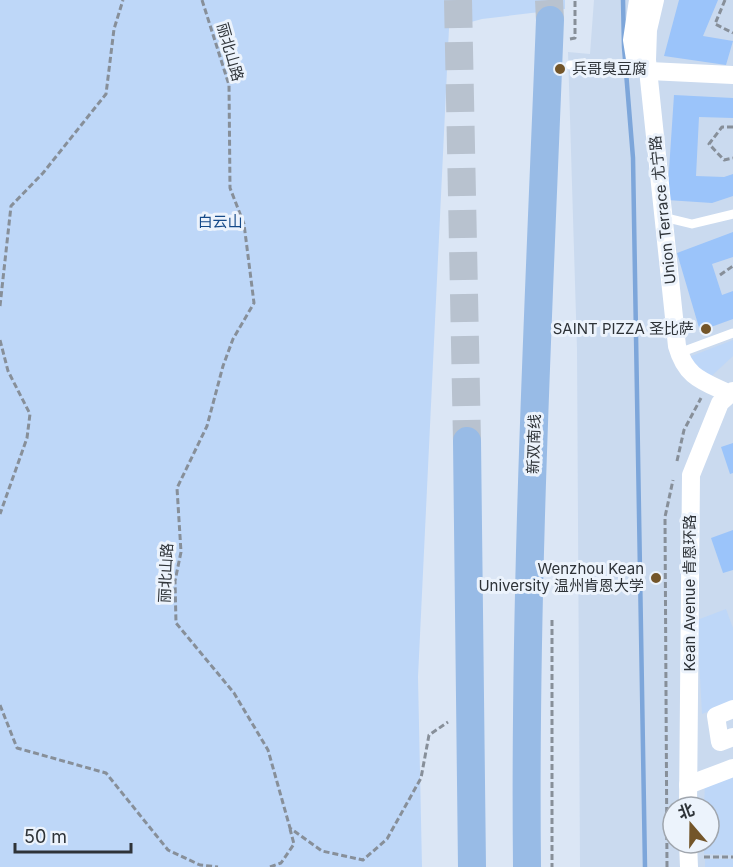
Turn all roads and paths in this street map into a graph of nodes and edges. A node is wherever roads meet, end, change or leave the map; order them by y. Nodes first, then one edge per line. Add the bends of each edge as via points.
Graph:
1 (123, 0) edge
2 (202, 0) edge
3 (575, 0) edge
4 (638, 0) edge
5 (655, 0) edge
6 (725, 0) edge
7 (550, 20) tunnel mouth
8 (733, 33) edge
9 (575, 38) dead end
10 (570, 64) dead end
11 (622, 64) dead end
12 (649, 71) junction
13 (733, 75) edge
14 (733, 127) edge
15 (733, 158) edge
16 (733, 214) edge
17 (663, 217) junction
18 (733, 266) edge
19 (720, 275) dead end
20 (0, 306) edge
21 (733, 333) edge
22 (0, 340) edge
23 (679, 353) junction
24 (709, 384) junction
25 (731, 393) edge
26 (467, 441) tunnel mouth
27 (677, 463) dead end
28 (675, 474) dead end
29 (0, 514) edge
30 (0, 705) edge
31 (724, 712) edge
32 (470, 721) junction
33 (689, 725) junction
34 (733, 737) edge
35 (733, 768) edge
36 (688, 785) junction
37 (688, 795) edge
38 (290, 828) junction
39 (692, 856) edge
40 (733, 857) edge
41 (218, 867) edge
42 (270, 867) edge
43 (472, 867) edge
44 (527, 867) edge
45 (667, 867) edge

1 - 20 path via 114,29 106,94 43,173 11,206
2 - 38 path, 丽北山路 via 229,85 230,188 244,224 254,303 233,339 207,426 177,488 181,552 175,581 176,623 234,693 268,750
3 - 9 path
4 - 12 street via 632,40 634,59
5 - 12 street, Union Terrace 尤宁路 via 647,39
6 - 8 path via 715,24
7 - 44 main road, 新双南线 via 537,336 527,707
10 - 11 lane
12 - 13 street
12 - 17 street, Union Terrace 尤宁路
14 - 15 path via 722,127 709,144 724,160
16 - 17 lane via 692,224
17 - 23 street, Union Terrace 尤宁路
18 - 19 path
21 - 23 lane
22 - 29 path via 8,371 30,414 27,438
23 - 24 street, Union Terrace 尤宁路 via 682,363 695,377
24 - 25 street, Union Terrace 尤宁路
24 - 27 path via 684,430
25 - 33 street, Kean Avenue 肯恩环路 via 720,403 691,475
26 - 32 main road
28 - 45 path via 665,517
30 - 41 path via 17,748 106,773 168,850 200,865
31 - 33 street
31 - 34 street via 720,742
32 - 38 path via 453,719 429,735 421,778 387,839 363,860 322,851
32 - 43 main road
33 - 36 street, Kean Avenue 肯恩环路
35 - 36 street
36 - 37 street, Kean Avenue 肯恩环路
38 - 42 path via 294,844 281,863
39 - 40 path

